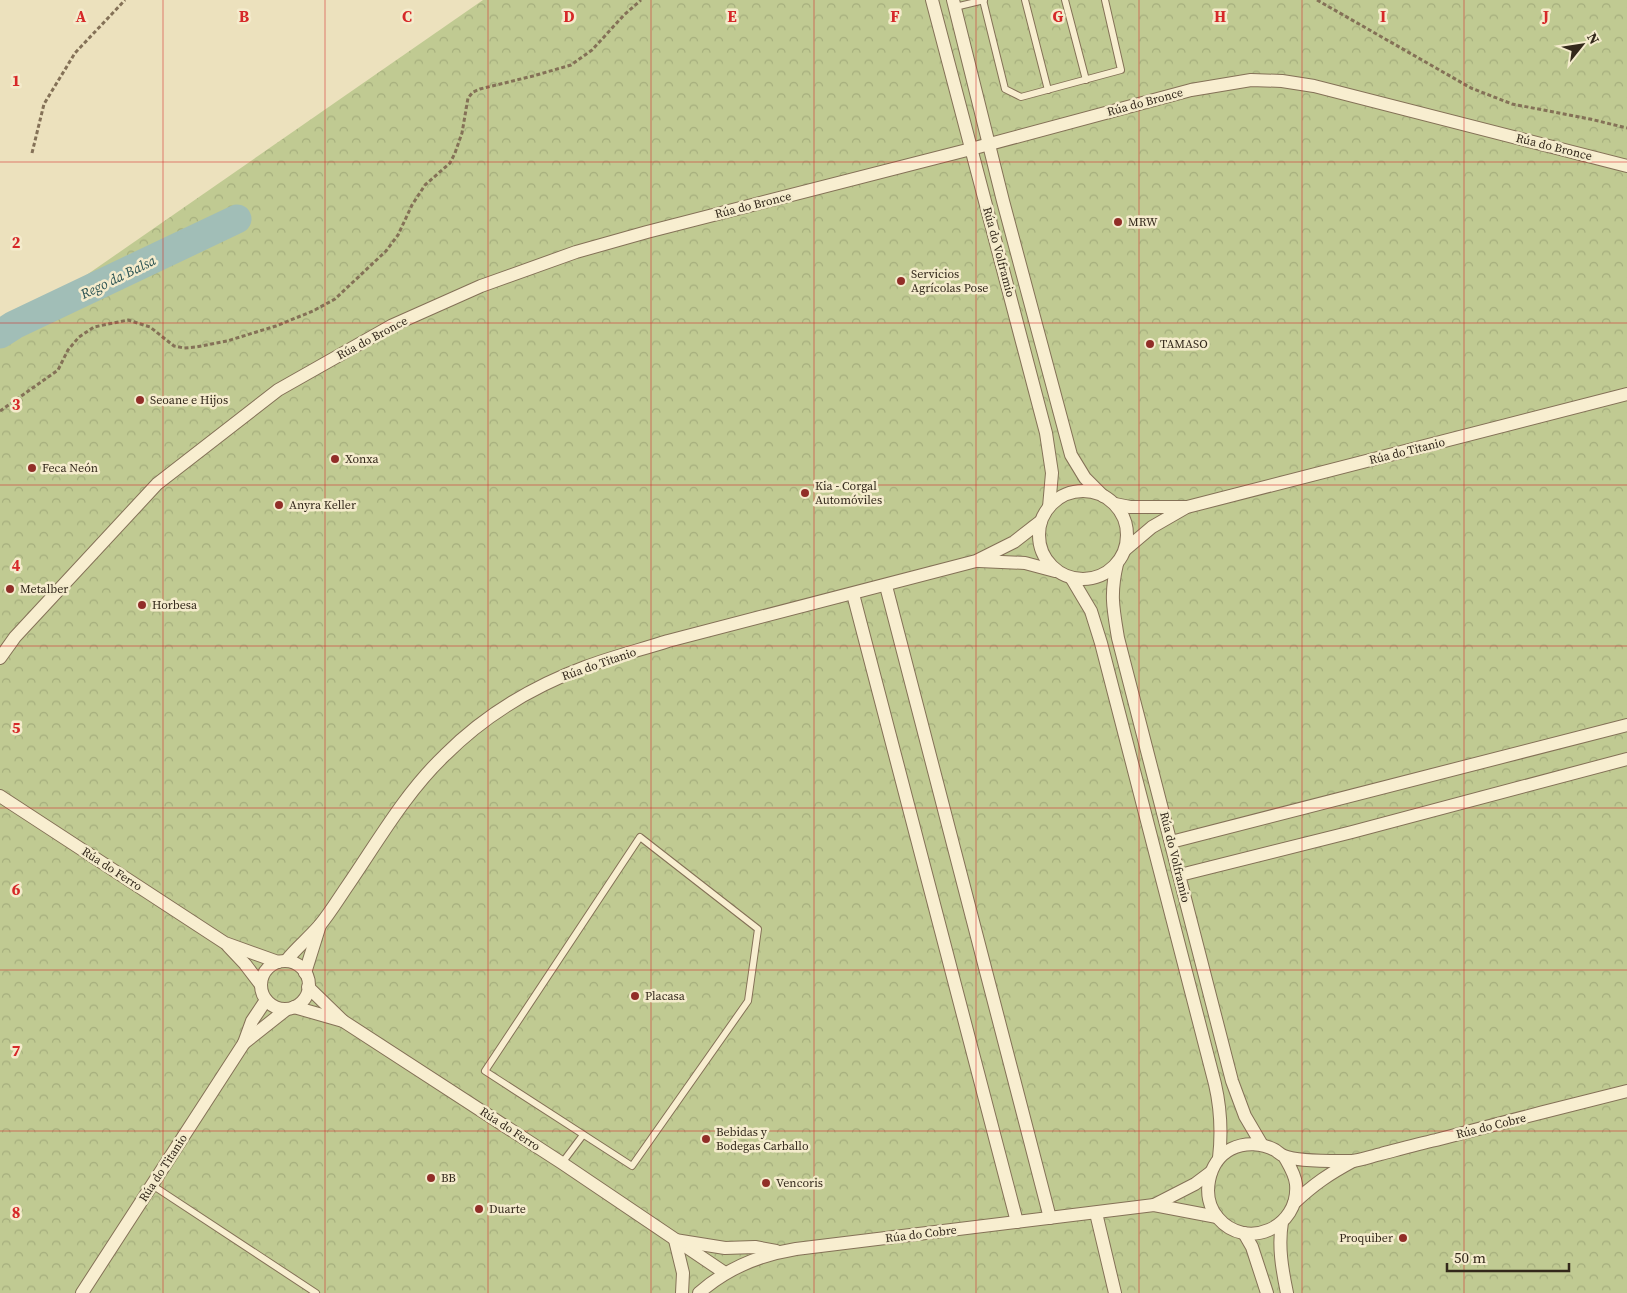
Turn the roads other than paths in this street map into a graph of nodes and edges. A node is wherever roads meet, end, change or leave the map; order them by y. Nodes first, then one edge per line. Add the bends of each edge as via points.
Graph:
1 (932, 0) edge
2 (983, 0) edge
3 (1025, 0) edge
4 (1065, 0) edge
5 (1105, 0) edge
6 (954, 4) edge
7 (1086, 80) junction
8 (1048, 90) junction
9 (989, 144) junction
10 (972, 149) junction
11 (1627, 166) edge
12 (1627, 394) edge
13 (1103, 496) junction
14 (1115, 504) junction
15 (1187, 506) junction
16 (1049, 507) junction
17 (1042, 520) junction
18 (1126, 550) junction
19 (976, 561) junction
20 (1117, 564) junction
21 (1057, 572) junction
22 (1072, 579) junction
23 (886, 586) junction
24 (853, 594) junction
25 (0, 658) edge
26 (1627, 725) edge
27 (1627, 759) edge
28 (0, 796) edge
29 (1171, 842) junction
30 (1180, 875) junction
31 (320, 925) junction
32 (224, 943) junction
33 (282, 961) junction
34 (305, 973) junction
35 (261, 985) junction
36 (308, 987) junction
37 (266, 1000) junction
38 (290, 1008) junction
39 (343, 1021) junction
40 (244, 1043) junction
41 (1627, 1091) edge
42 (583, 1135) junction
43 (1262, 1145) junction
44 (1284, 1156) junction
45 (1219, 1158) junction
46 (1354, 1160) junction
47 (562, 1163) junction
48 (1211, 1172) junction
49 (152, 1185) junction
50 (1294, 1203) junction
51 (1154, 1206) junction
52 (1096, 1213) junction
53 (1217, 1217) junction
54 (1050, 1218) junction
55 (1017, 1222) junction
56 (1282, 1222) junction
57 (1244, 1233) junction
58 (675, 1240) junction
59 (778, 1252) junction
60 (725, 1273) junction
61 (706, 1290) edge
62 (82, 1293) edge
63 (316, 1293) edge
64 (682, 1293) edge
65 (1115, 1293) edge
66 (1268, 1293) edge
67 (1287, 1293) edge

1 - 10 street, Rúa do Volframio
2 - 6 lane
2 - 8 lane via 1005,89 1022,97
3 - 8 lane
4 - 7 lane
5 - 7 lane via 1121,70
6 - 9 street, Rúa do Volframio
7 - 8 lane
9 - 10 street, Rúa do Bronce
9 - 11 street, Rúa do Bronce via 1191,90 1251,80 1282,81 1314,86
9 - 13 street, Rúa do Volframio via 1071,454 1085,478
10 - 16 street, Rúa do Volframio via 1049,448 1052,473
10 - 25 street, Rúa do Bronce via 576,252 481,286 391,326 278,390 157,484 15,637
12 - 15 street, Rúa do Titanio
13 - 14 street
13 - 16 street via 1088,491 1074,492 1059,498
14 - 15 street via 1130,507
14 - 18 street via 1124,517
15 - 18 street via 1152,527
16 - 17 street
17 - 19 street via 1014,542
17 - 21 street via 1039,533 1041,548
18 - 20 street
19 - 21 street via 1025,563
19 - 23 street, Rúa do Titanio
20 - 22 street via 1103,574
20 - 29 street, Rúa do Volframio via 1112,599 1118,638
21 - 22 street
22 - 45 street, Rúa do Volframio via 1092,611 1101,643 1216,1092 1222,1135
23 - 24 street, Rúa do Titanio
23 - 54 street
24 - 31 street, Rúa do Titanio via 584,667 552,681 490,717 444,755 425,776
24 - 55 street
26 - 29 street
27 - 30 street
28 - 32 street, Rúa do Ferro
29 - 30 street, Rúa do Volframio
30 - 43 street, Rúa do Volframio via 1232,1080
31 - 33 street, Rúa do Titanio
31 - 34 street, Rúa do Titanio
32 - 33 street, Rúa do Ferro
32 - 35 street, Rúa do Ferro
33 - 34 street via 295,963
33 - 35 street via 270,967
34 - 36 street
35 - 37 street
36 - 38 street via 301,1003
36 - 39 street, Rúa do Ferro
37 - 38 street via 279,1008
37 - 40 street, Rúa do Titanio
38 - 39 street, Rúa do Ferro
38 - 40 street, Rúa do Titanio
39 - 47 street, Rúa do Ferro
40 - 49 street, Rúa do Titanio
41 - 46 street, Rúa do Cobre
42 - 42 lane via 485,1071 640,837 758,929 748,1001 632,1166
42 - 47 lane
43 - 44 street
43 - 45 street via 1247,1144 1231,1149
44 - 46 street
44 - 50 street via 1296,1185
45 - 48 street
46 - 50 street via 1313,1185
47 - 58 street, Rúa do Ferro
48 - 51 street
48 - 53 street via 1209,1202
49 - 62 street, Rúa do Titanio
49 - 63 lane
50 - 56 street
51 - 52 street, Rúa do Cobre
51 - 53 street
52 - 54 street, Rúa do Cobre
52 - 65 street
53 - 57 street
54 - 55 street, Rúa do Cobre
55 - 59 street, Rúa do Cobre
56 - 57 street via 1272,1229
56 - 67 street via 1281,1253
57 - 66 street
58 - 59 street, Rúa do Ferro
58 - 60 street, Rúa do Ferro
58 - 64 street via 683,1272
59 - 60 street, Rúa do Cobre
60 - 61 street, Rúa do Cobre

